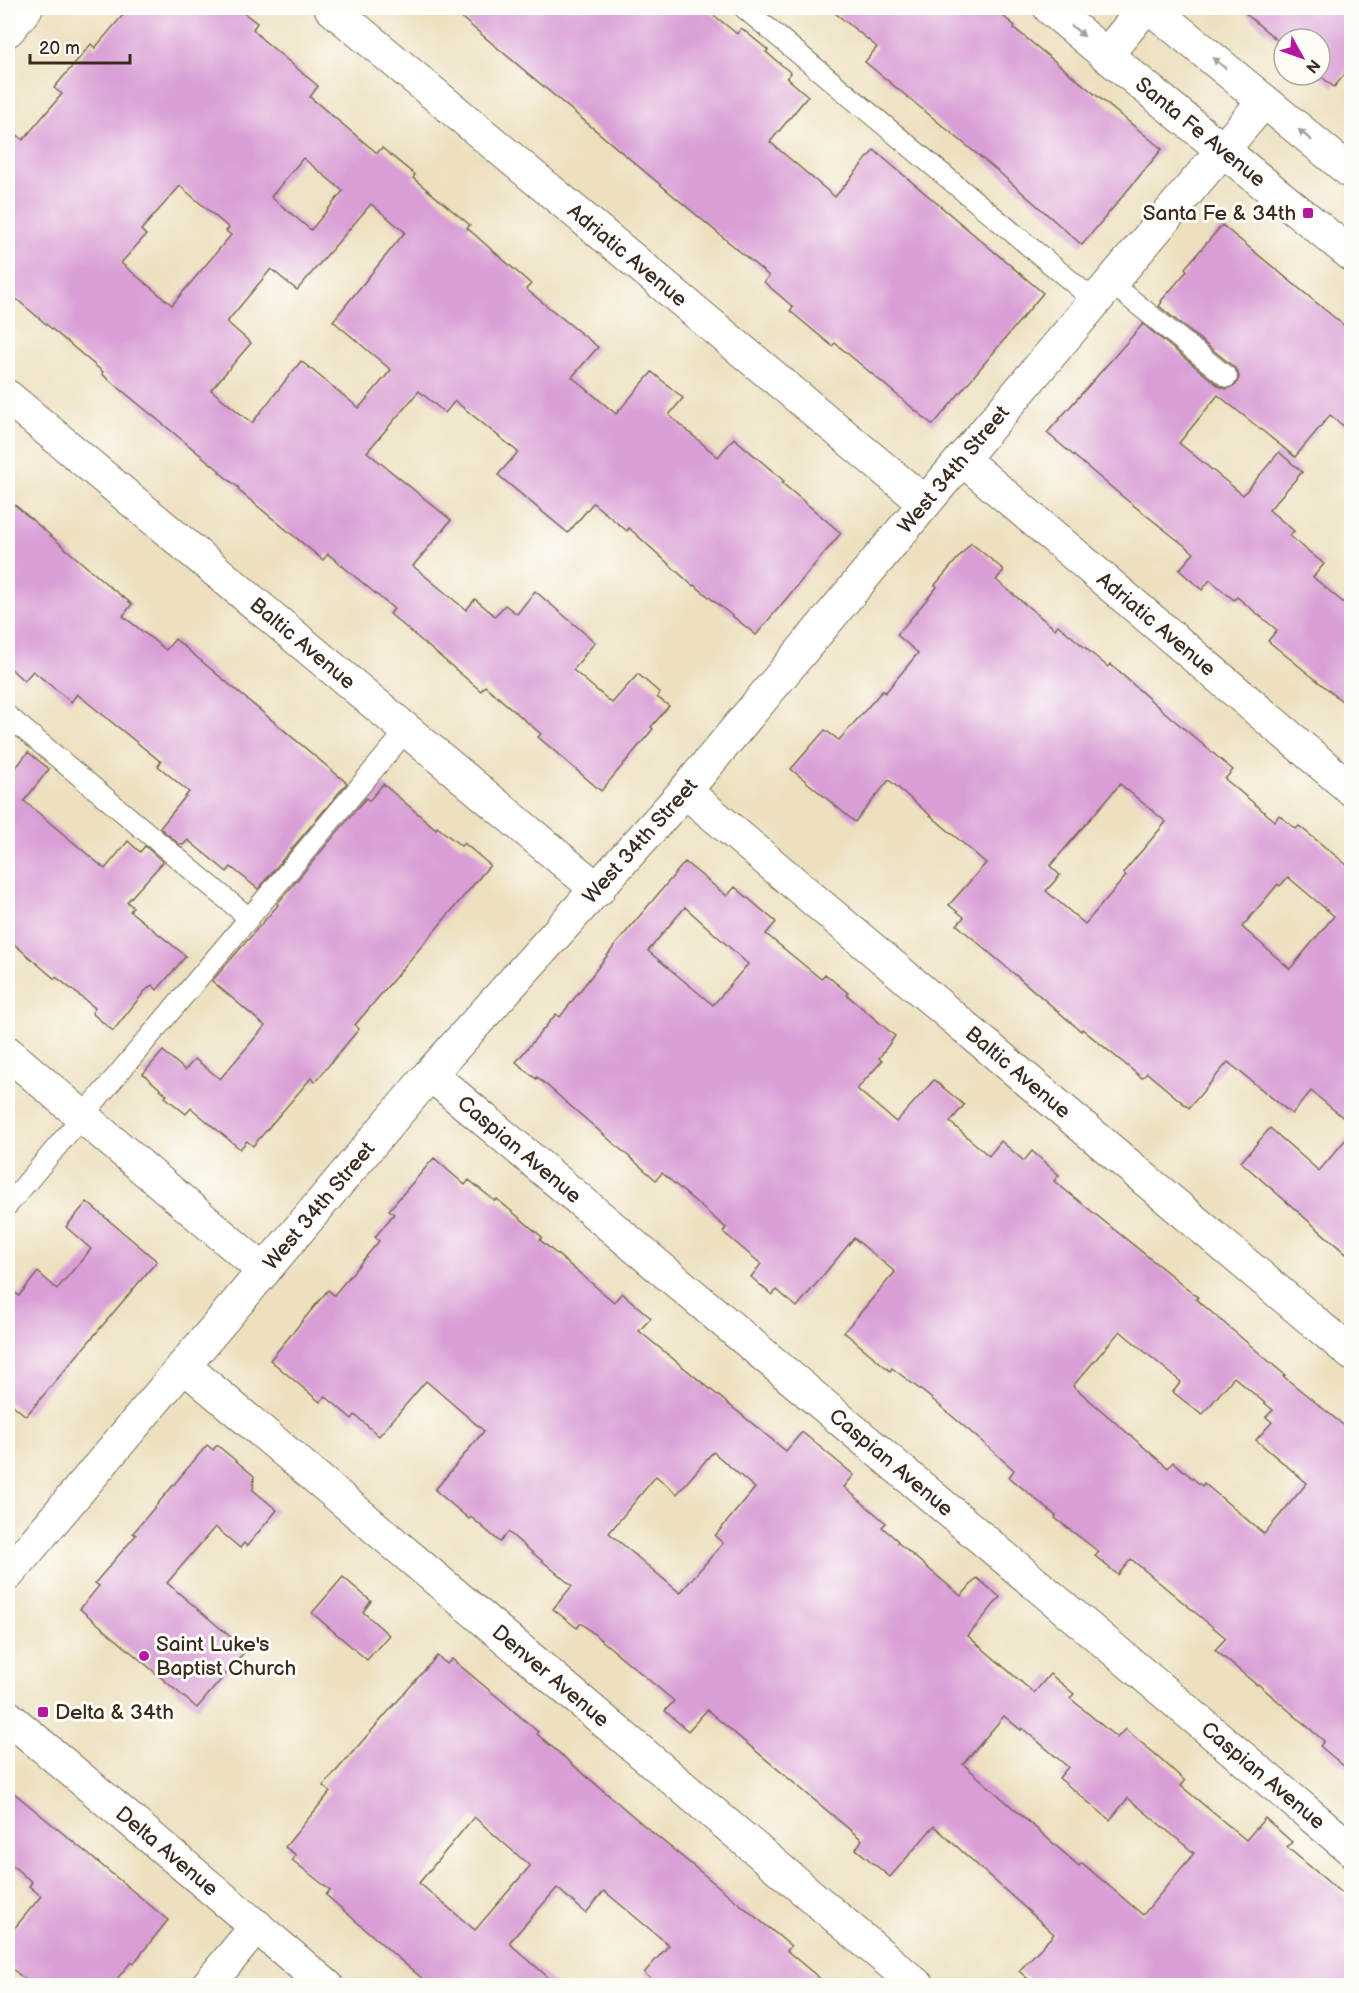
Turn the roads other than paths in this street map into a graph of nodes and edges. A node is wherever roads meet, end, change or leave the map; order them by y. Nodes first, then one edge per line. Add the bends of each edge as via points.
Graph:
1 (26, 8) edge
2 (331, 8) edge
3 (744, 8) edge
4 (1050, 8) edge
5 (1145, 8) edge
6 (1151, 8) edge
7 (8, 30) edge
8 (1106, 55) junction
9 (1264, 101) junction
10 (1223, 150) junction
11 (1352, 173) edge
12 (1352, 255) edge
13 (1103, 293) junction
14 (1227, 377) dead end
15 (8, 397) edge
16 (962, 459) junction
17 (924, 503) junction
18 (8, 716) edge
19 (407, 730) junction
20 (1352, 790) edge
21 (686, 791) junction
22 (598, 890) junction
23 (249, 918) junction
24 (8, 1053) edge
25 (430, 1074) junction
26 (82, 1117) junction
27 (8, 1206) edge
28 (264, 1270) junction
29 (1352, 1354) edge
30 (184, 1366) junction
31 (8, 1574) edge
32 (8, 1717) edge
33 (1352, 1850) edge
34 (257, 1926) junction
35 (207, 1986) edge
36 (327, 1986) edge
37 (918, 1986) edge

1 - 7 street
2 - 17 street, Adriatic Avenue
3 - 13 lane
4 -> 8 street, Santa Fe Avenue
5 - 8 street
9 -> 6 street
8 - 10 street, Santa Fe Avenue
9 - 10 street, West 34th Street
11 -> 9 street
10 - 12 street, Santa Fe Avenue
10 - 13 street, West 34th Street
13 - 14 lane
13 - 16 street, West 34th Street
15 - 19 street, Baltic Avenue
16 - 17 street, West 34th Street
16 - 20 street, Adriatic Avenue
17 - 21 street, West 34th Street
18 - 23 lane
19 - 22 street, Baltic Avenue
19 - 23 lane
21 - 22 street, West 34th Street
21 - 29 street, Baltic Avenue
22 - 25 street, West 34th Street
23 - 26 lane
24 - 26 street
25 - 28 street, West 34th Street
25 - 33 street, Caspian Avenue
26 - 27 lane
26 - 28 street
28 - 30 street, West 34th Street
30 - 31 street, West 34th Street
30 - 37 street, Denver Avenue
32 - 34 street, Delta Avenue
34 - 35 street
34 - 36 street, Delta Avenue

